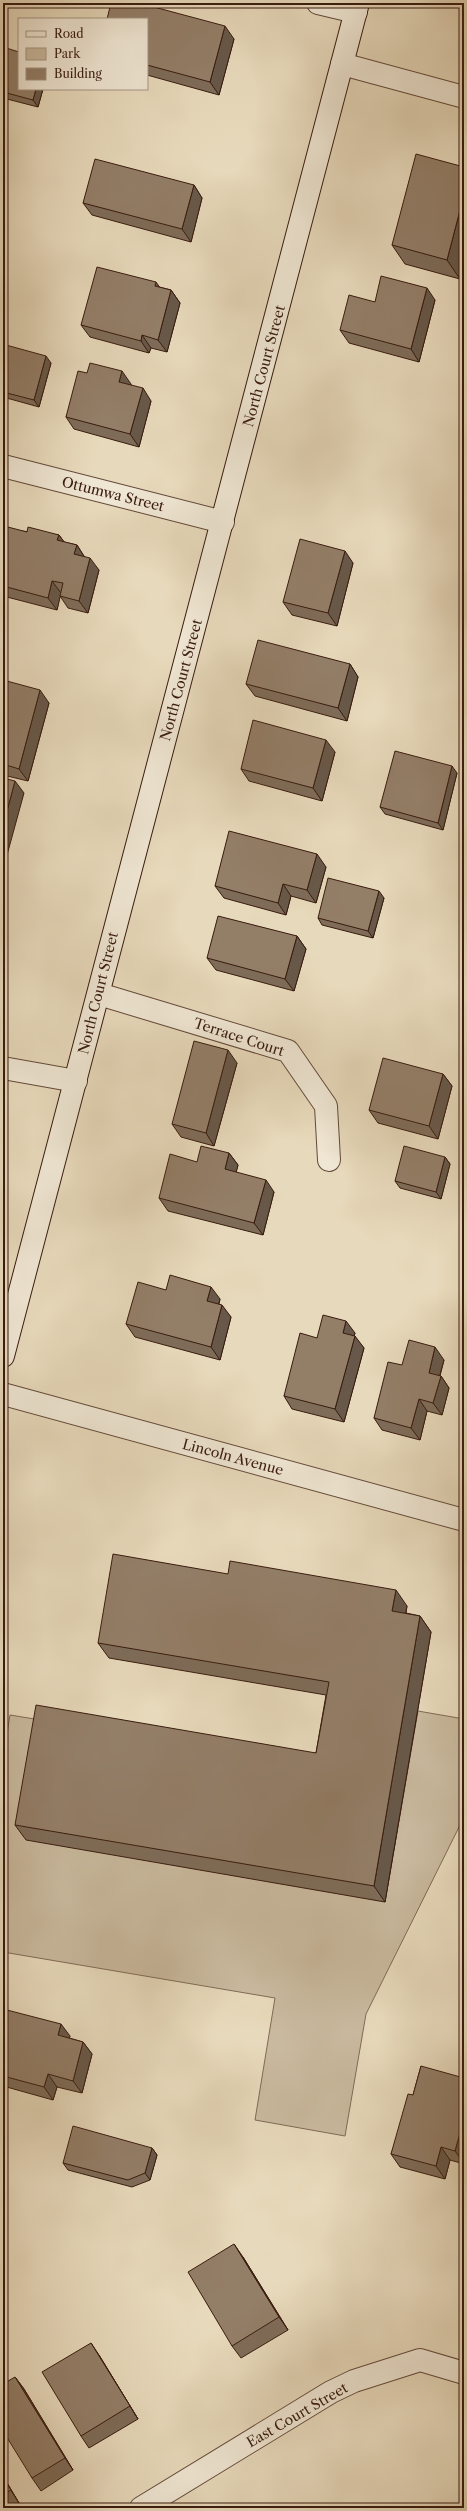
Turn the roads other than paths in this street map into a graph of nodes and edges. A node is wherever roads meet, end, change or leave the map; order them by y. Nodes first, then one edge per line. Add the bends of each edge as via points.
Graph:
1 (318, 3) edge
2 (357, 8) edge
3 (342, 64) junction
4 (464, 97) edge
5 (3, 466) edge
6 (223, 522) junction
7 (99, 994) junction
8 (3, 1068) edge
9 (76, 1081) junction
10 (329, 1160) dead end
11 (3, 1356) edge
12 (3, 1394) edge
13 (464, 1520) edge
14 (464, 2373) edge
15 (141, 2508) edge

1 - 2 street
2 - 3 street, North Court Street
3 - 4 street
3 - 6 street, North Court Street
5 - 6 street, Ottumwa Street
6 - 7 street, North Court Street
7 - 9 street, North Court Street
7 - 10 street, Terrace Court via 288,1051 326,1106
8 - 9 street
9 - 11 street, North Court Street
12 - 13 street, Lincoln Avenue
14 - 15 street, East Court Street via 420,2360 354,2381 331,2392

